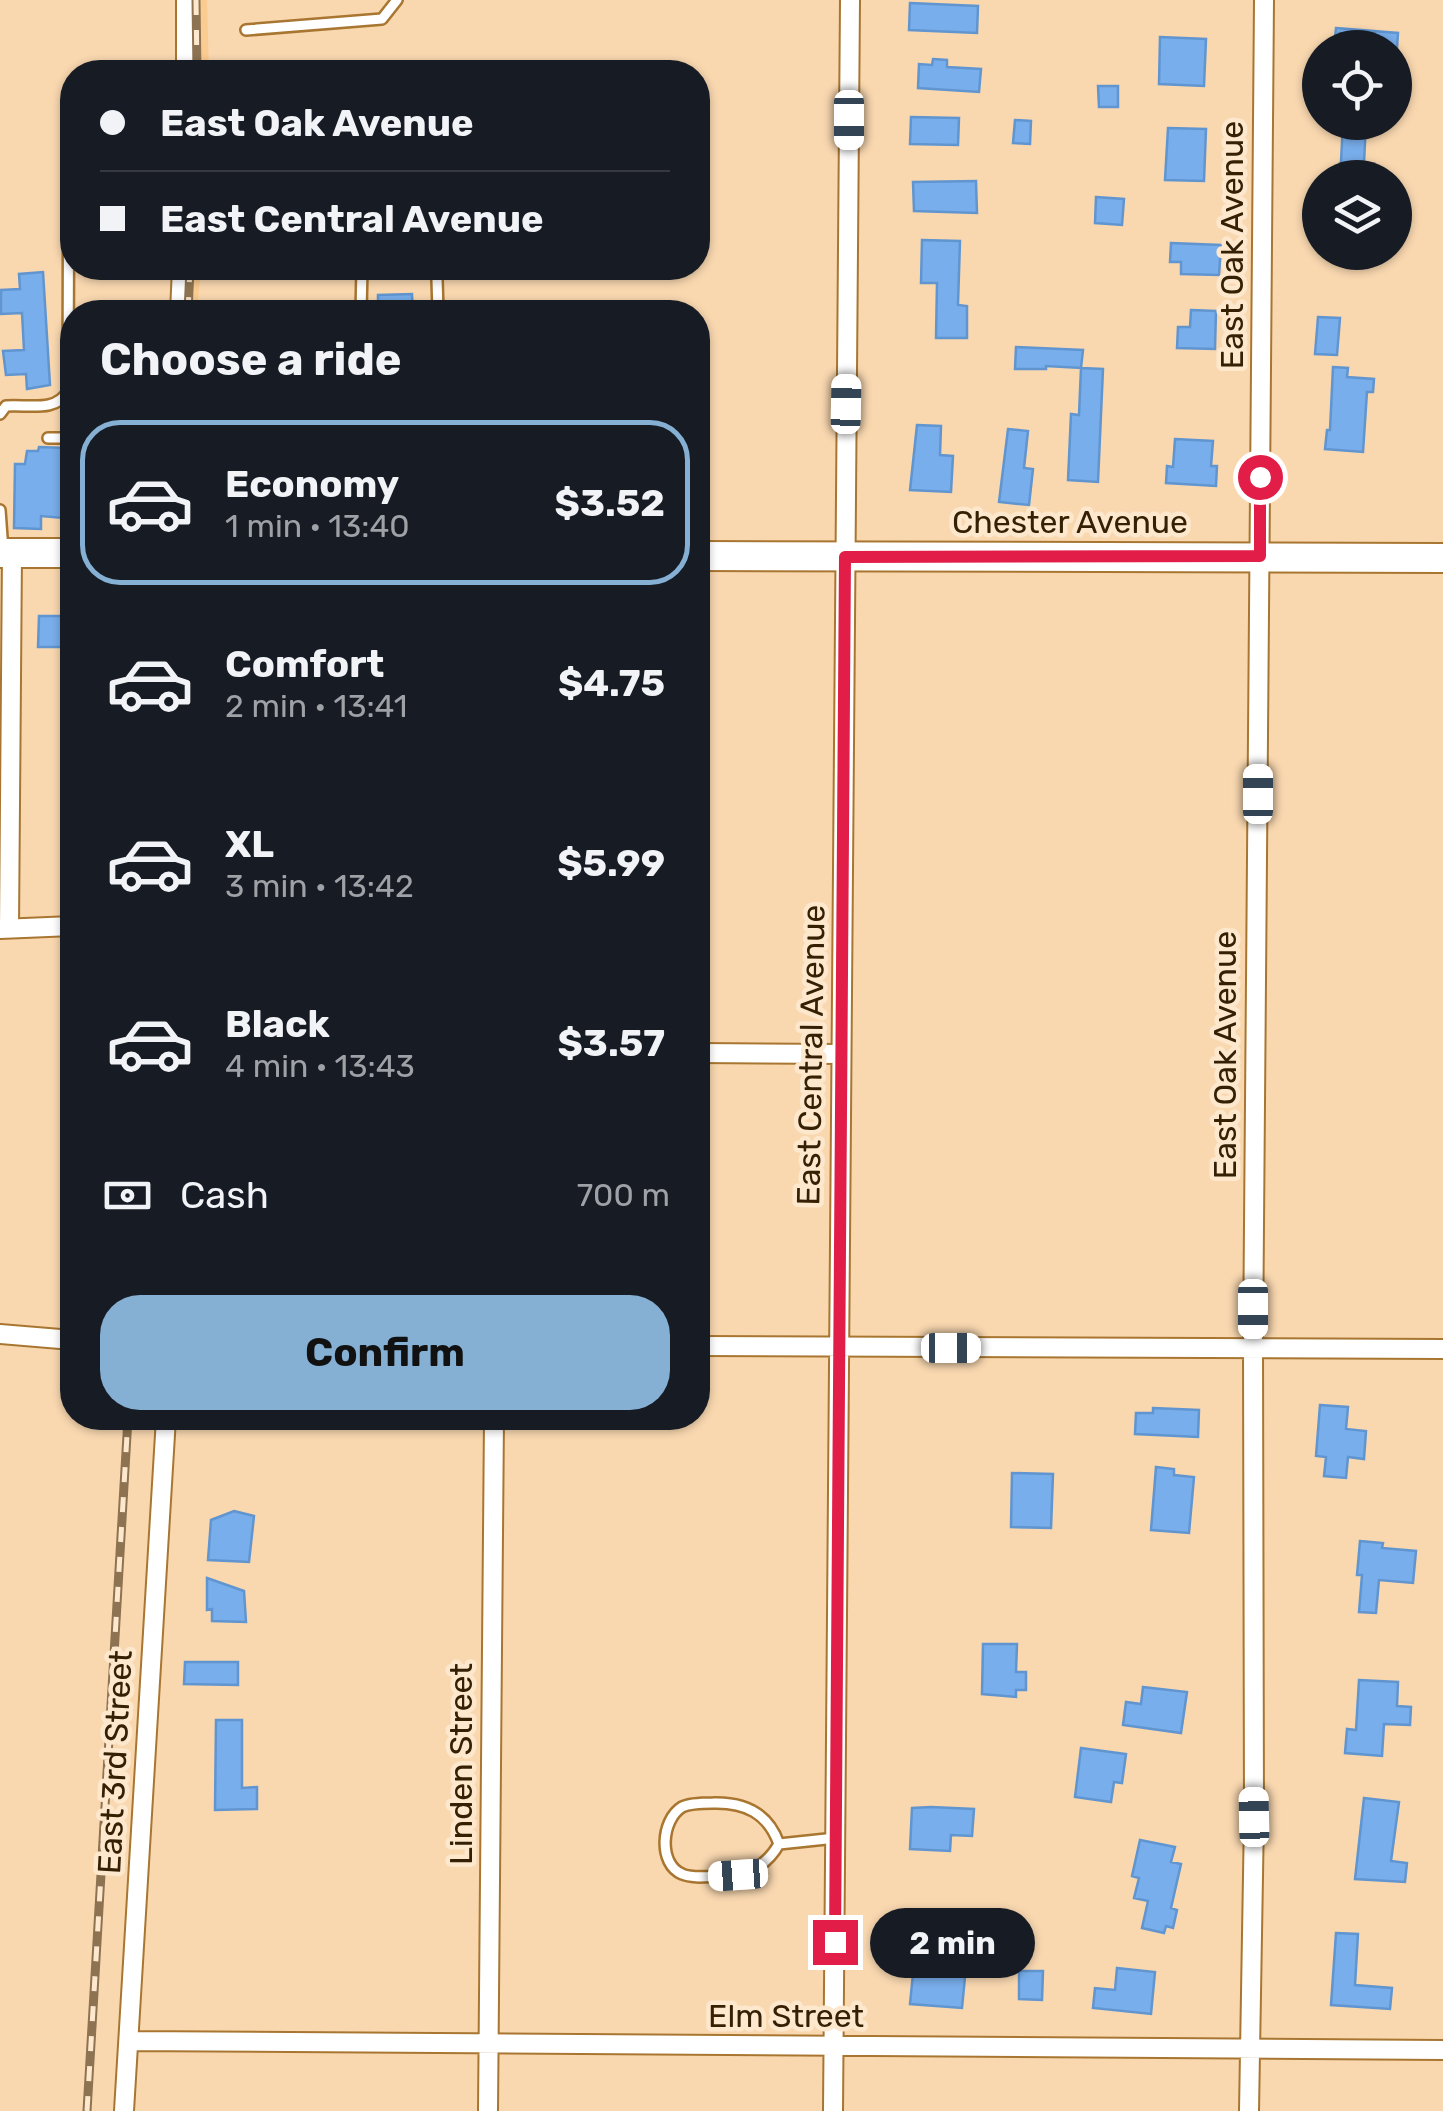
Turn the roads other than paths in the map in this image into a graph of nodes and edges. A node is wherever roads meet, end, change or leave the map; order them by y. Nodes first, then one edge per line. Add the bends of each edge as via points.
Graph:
1 (186, 0) edge
2 (397, 0) edge
3 (850, 0) edge
4 (1264, 0) edge
5 (246, 30) dead end
6 (186, 60) edge
7 (60, 401) edge
8 (0, 414) edge
9 (48, 438) dead end
10 (60, 438) edge
11 (0, 510) edge
12 (5, 553) edge
13 (60, 553) edge
14 (710, 556) edge
15 (1260, 556) junction
16 (845, 557) junction
17 (1443, 558) edge
18 (5, 723) edge
19 (60, 926) edge
20 (4, 928) edge
21 (710, 1053) edge
22 (841, 1054) junction
23 (0, 1334) edge
24 (60, 1339) edge
25 (710, 1346) edge
26 (838, 1348) junction
27 (1253, 1348) junction
28 (1443, 1349) edge
29 (165, 1430) edge
30 (494, 1430) edge
31 (836, 1838) junction
32 (779, 1844) junction
33 (129, 2041) junction
34 (489, 2045) junction
35 (834, 2046) junction
36 (1443, 2050) edge
37 (1249, 2051) junction
38 (124, 2111) edge
39 (488, 2111) edge
40 (833, 2111) edge
41 (1248, 2111) edge

1 - 6 street
2 - 5 lane via 382,19
3 - 16 street, East Central Avenue
4 - 15 street, East Oak Avenue
7 - 8 lane via 6,406
9 - 10 lane
11 - 12 lane
12 - 13 main road
12 - 18 street
14 - 16 main road, Chester Avenue
15 - 16 main road, Chester Avenue
15 - 17 main road, Chester Avenue
15 - 27 street, East Oak Avenue
16 - 22 street, East Central Avenue
18 - 20 street
19 - 20 street
21 - 22 street
22 - 26 street, East Central Avenue
23 - 24 street
25 - 26 street
26 - 27 street
26 - 31 street, East Central Avenue
27 - 28 street
27 - 37 street, East Oak Avenue
29 - 33 street, East 3rd Street
30 - 34 street, Linden Street
31 - 32 lane
31 - 35 street, East Central Avenue
32 - 32 lane via 757,1811 732,1802 682,1808 669,1821 665,1843 669,1863 682,1874 706,1877 738,1875 769,1862
33 - 34 street, Elm Street
33 - 38 street, East 3rd Street
34 - 35 street, Elm Street
34 - 39 street, Linden Street
35 - 37 street, Elm Street
35 - 40 street, East Central Avenue
36 - 37 street, Elm Street
37 - 41 street, East Oak Avenue

